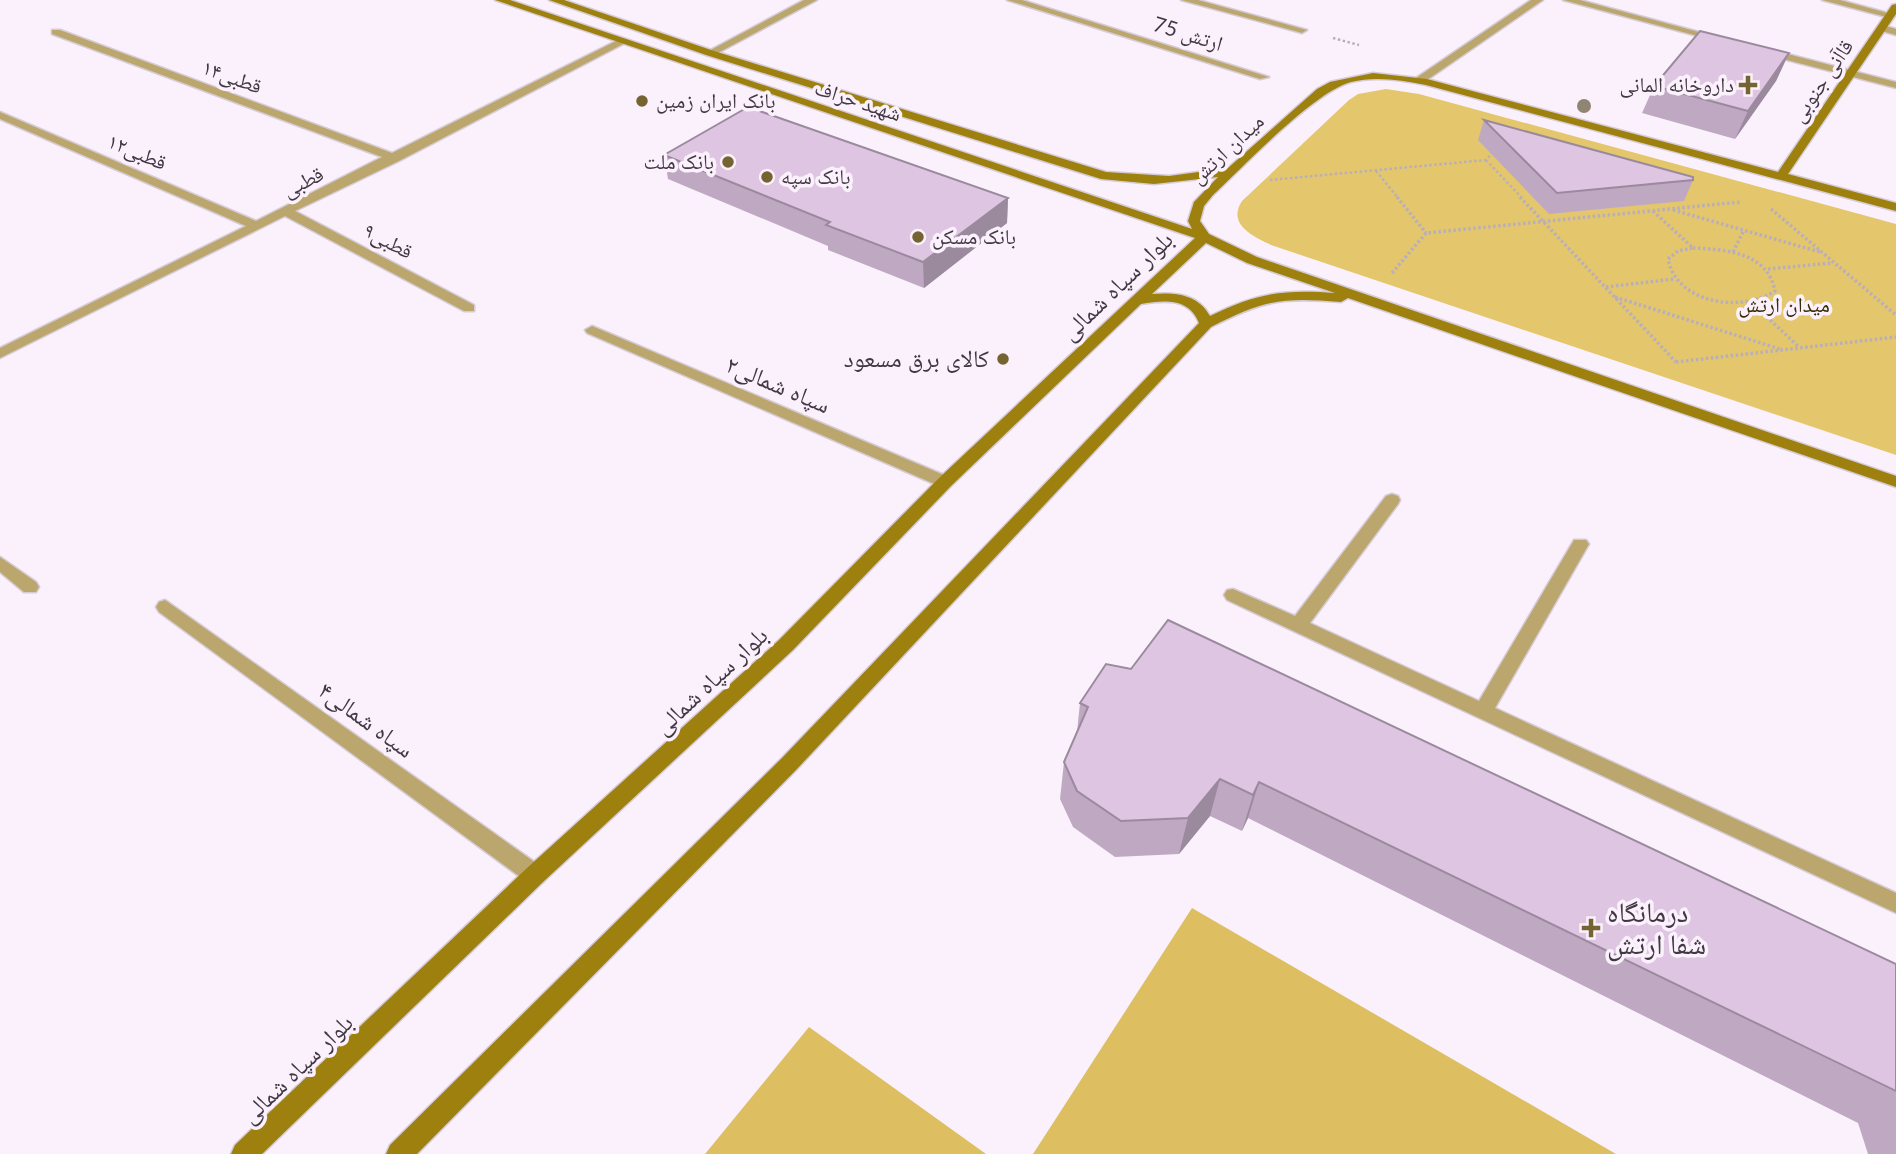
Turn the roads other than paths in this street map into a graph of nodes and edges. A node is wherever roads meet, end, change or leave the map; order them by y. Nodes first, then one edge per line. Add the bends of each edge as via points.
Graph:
1 (500, 0) edge
2 (554, 0) edge
3 (812, 0) edge
4 (1012, 0) edge
5 (1186, 0) edge
6 (1538, 0) edge
7 (1568, 0) edge
8 (1827, 0) edge
9 (1893, 11) edge
10 (1882, 28) junction
11 (1302, 30) dead end
12 (56, 32) dead end
13 (1896, 32) edge
14 (622, 42) junction
15 (1730, 42) edge
16 (1757, 49) edge
17 (710, 53) junction
18 (1851, 73) junction
19 (1264, 77) dead end
20 (1420, 80) junction
21 (1896, 85) edge
22 (0, 115) edge
23 (976, 136) junction
24 (949, 152) junction
25 (395, 158) junction
26 (1232, 171) junction
27 (1780, 177) junction
28 (1896, 207) edge
29 (287, 212) junction
30 (258, 226) junction
31 (1204, 237) junction
32 (1140, 300) junction
33 (1369, 301) junction
34 (469, 308) dead end
35 (1206, 324) junction
36 (592, 330) dead end
37 (0, 354) edge
38 (945, 482) junction
39 (1896, 482) edge
40 (1392, 500) dead end
41 (1580, 544) dead end
42 (0, 563) edge
43 (30, 587) dead end
44 (1233, 595) dead end
45 (166, 607) dead end
46 (1298, 625) junction
47 (1483, 711) junction
48 (535, 876) junction
49 (1896, 903) edge
50 (244, 1154) edge
51 (399, 1154) edge

1 - 14 main road, شهید حراف
2 - 17 main road
3 - 17 street
4 - 19 street, 75 ارتش
5 - 11 street, 75 ارتش
6 - 20 street
7 - 15 street
8 - 9 street
9 - 10 main road, قاآنی جنوبی
10 - 13 street
10 - 18 main road, قاآنی جنوبی
12 - 25 street, قطبی۱۴
14 - 24 main road, شهید حراف
14 - 25 street, قطبی
16 - 18 street
17 - 23 main road
18 - 21 street
18 - 27 main road, قاآنی جنوبی
20 - 26 main road, میدان ارتش via 1378,76 1334,83
20 - 27 main road, میدان ارتش
22 - 30 street, قطبی۱۲
23 - 24 main road
23 - 26 main road via 1115,178 1182,180
24 - 31 main road, شهید حراف
25 - 29 street, قطبی
26 - 31 main road, میدان ارتش via 1198,205 1194,221
27 - 28 main road, میدان ارتش
29 - 30 street, قطبی
29 - 34 street, قطبی۹
30 - 37 street, قطبی
31 - 32 main road, بلوار سپاه شمالی
31 - 33 main road via 1252,260
32 - 35 main road via 1162,296 1186,299 1200,309
32 - 38 main road, بلوار سپاه شمالی
33 - 35 main road via 1292,294 1245,304
33 - 39 main road
35 - 51 main road via 789,764
36 - 38 street, سپاه شمالی۲
38 - 48 main road, بلوار سپاه شمالی via 786,645
40 - 46 street
41 - 47 street
42 - 43 street
44 - 46 street
45 - 48 street, سپاه شمالی۴
46 - 47 street
47 - 49 street
48 - 50 main road, بلوار سپاه شمالی

